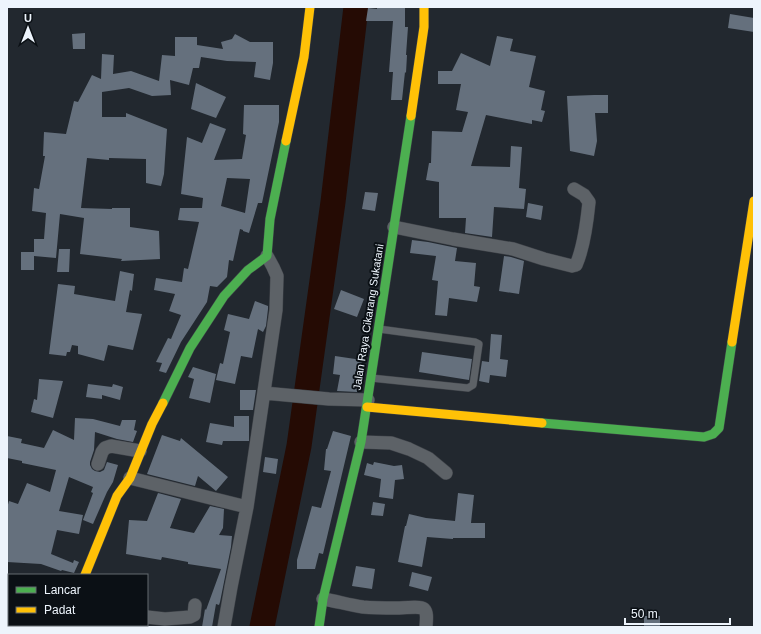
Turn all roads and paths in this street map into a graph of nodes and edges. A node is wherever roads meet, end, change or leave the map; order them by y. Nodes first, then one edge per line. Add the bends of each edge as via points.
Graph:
1 (310, 7) edge
2 (426, 8) edge
3 (574, 189) dead end
4 (754, 200) edge
5 (394, 227) junction
6 (267, 256) junction
7 (379, 329) junction
8 (371, 378) junction
9 (264, 393) junction
10 (367, 404) junction
11 (361, 442) junction
12 (140, 452) junction
13 (98, 464) dead end
14 (446, 473) dead end
15 (130, 478) junction
16 (247, 507) junction
17 (85, 574) edge
18 (323, 599) junction
19 (196, 605) dead end
20 (148, 617) edge
21 (224, 627) edge
22 (320, 627) edge
23 (426, 627) edge

1 - 6 street via 304,57 270,219
2 - 5 street, Jalan Raya Cikarang Sukatani
3 - 5 street via 584,195 589,202 579,259 576,265 572,266 513,249
4 - 10 street via 719,428 713,434 704,437
5 - 7 street, Jalan Raya Cikarang Sukatani
6 - 9 street via 274,266 277,285
6 - 12 street via 248,270 224,296 201,330
7 - 8 street, Jalan Raya Cikarang Sukatani
7 - 8 lane via 479,344 473,385 468,388
8 - 10 street, Jalan Raya Cikarang Sukatani
9 - 10 street
9 - 16 street
10 - 11 street, Jalan Raya Cikarang Sukatani
11 - 14 street via 391,443 408,449 428,458
11 - 18 street, Jalan Raya Cikarang Sukatani
12 - 13 street via 111,446 102,452
12 - 15 street
15 - 16 street
15 - 17 street via 106,520
16 - 21 street
18 - 22 street, Jalan Raya Cikarang Sukatani
18 - 23 street via 363,607 423,608 426,610
19 - 20 street via 194,615 190,617

